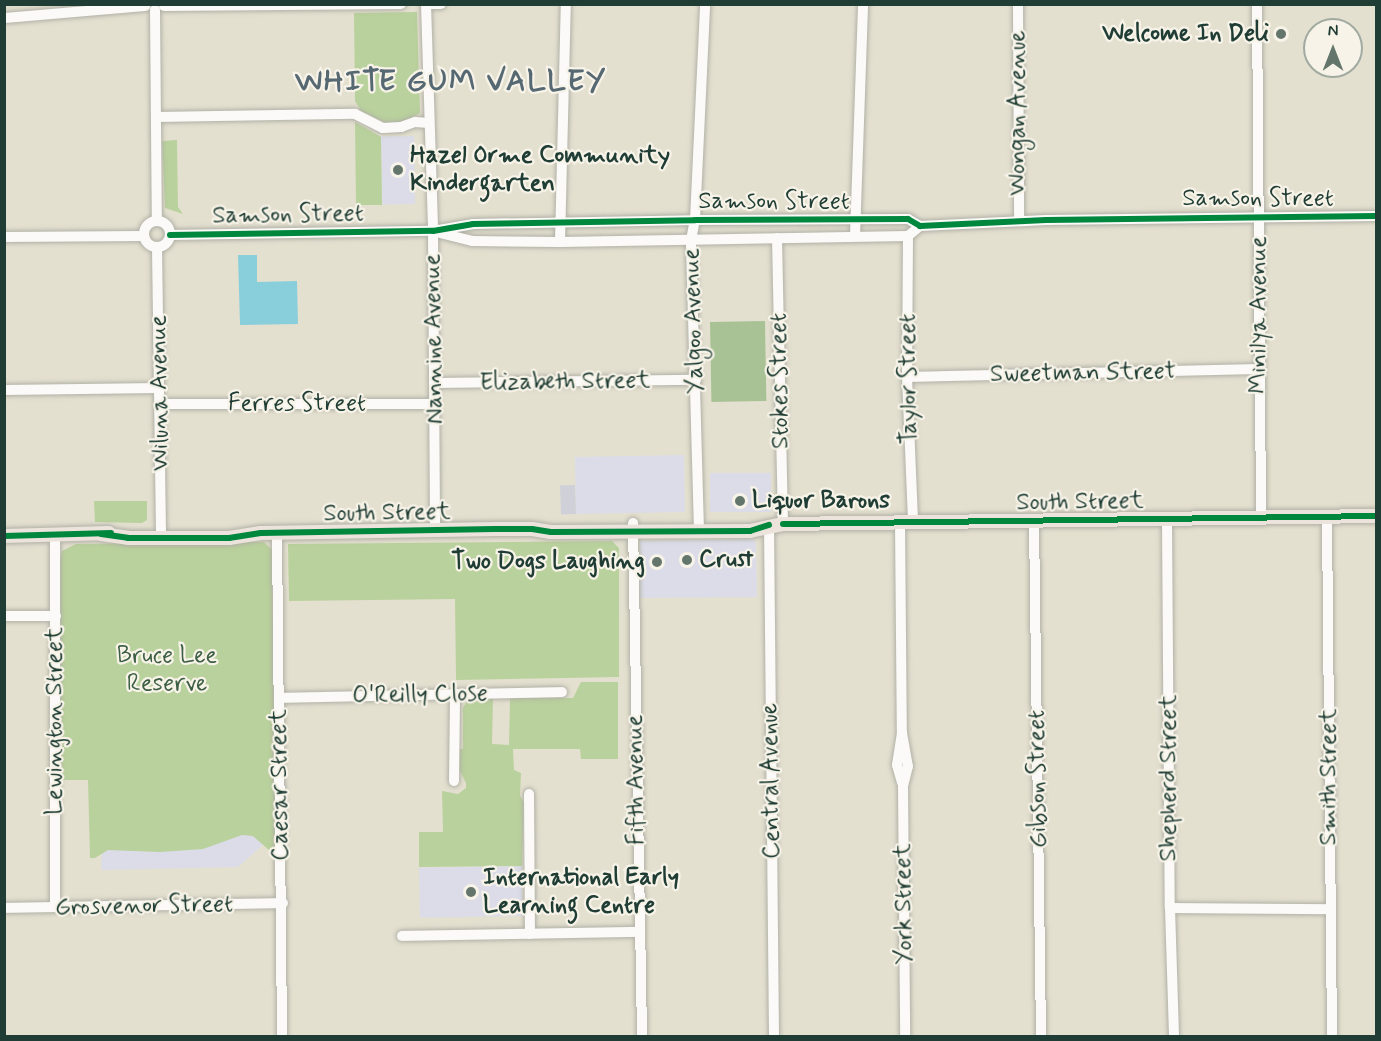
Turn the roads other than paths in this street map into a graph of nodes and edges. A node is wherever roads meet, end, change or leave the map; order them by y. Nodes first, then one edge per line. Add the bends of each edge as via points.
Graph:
1 (401, 4) edge
2 (427, 4) edge
3 (441, 4) edge
4 (567, 4) edge
5 (705, 4) edge
6 (863, 4) edge
7 (1018, 4) edge
8 (1257, 4) edge
9 (154, 6) edge
10 (4, 18) edge
11 (156, 117) junction
12 (429, 123) junction
13 (1258, 216) junction
14 (1377, 216) edge
15 (855, 219) junction
16 (696, 220) junction
17 (157, 221) junction
18 (1019, 221) junction
19 (561, 224) junction
20 (920, 226) junction
21 (433, 231) junction
22 (144, 236) junction
23 (170, 236) junction
24 (855, 236) junction
25 (908, 236) junction
26 (4, 237) edge
27 (777, 238) junction
28 (691, 240) junction
29 (560, 242) junction
30 (157, 248) junction
31 (1259, 369) junction
32 (908, 377) junction
33 (696, 380) junction
34 (434, 383) junction
35 (159, 388) junction
36 (4, 390) edge
37 (160, 404) junction
38 (434, 404) junction
39 (1377, 516) edge
40 (1327, 517) junction
41 (1262, 518) junction
42 (1167, 519) junction
43 (1035, 521) junction
44 (906, 522) junction
45 (783, 524) junction
46 (769, 525) junction
47 (699, 526) junction
48 (633, 528) junction
49 (435, 530) junction
50 (277, 532) junction
51 (161, 534) junction
52 (55, 535) junction
53 (4, 536) edge
54 (4, 616) edge
55 (56, 616) junction
56 (562, 692) dead end
57 (455, 694) junction
58 (279, 698) junction
59 (454, 781) dead end
60 (529, 794) dead end
61 (283, 903) junction
62 (55, 907) junction
63 (4, 908) edge
64 (1170, 908) junction
65 (1329, 909) junction
66 (639, 932) junction
67 (530, 934) junction
68 (402, 936) dead end
69 (282, 1036) edge
70 (642, 1036) edge
71 (774, 1036) edge
72 (906, 1036) edge
73 (1041, 1036) edge
74 (1174, 1036) edge
75 (1332, 1036) edge

1 - 9 street
2 - 3 street
2 - 12 street, Nannine Avenue
4 - 19 street
5 - 16 street, Yalgoo Avenue
6 - 15 street
7 - 18 street, Wongan Avenue
8 - 13 street, Minilya Avenue
9 - 10 street
9 - 11 street
11 - 12 street via 355,114 383,128
11 - 17 street
12 - 21 street, Nannine Avenue
13 - 14 street, Samson Street
13 - 18 street, Samson Street
13 - 31 street, Minilya Avenue
15 - 16 street, Samson Street
15 - 20 street, Samson Street via 908,219
15 - 24 street
16 - 19 street, Samson Street
16 - 28 street, Yalgoo Avenue
17 - 22 street via 147,226
17 - 23 street via 167,225
18 - 20 street, Samson Street
19 - 21 street, Samson Street via 473,224
19 - 29 street
20 - 25 street
21 - 23 street, Samson Street
21 - 29 street, Samson Street via 472,241
21 - 34 street, Nannine Avenue
22 - 26 street
22 - 30 street via 148,244
23 - 30 street via 166,244
24 - 25 street, Samson Street
24 - 27 street, Samson Street
25 - 32 street, Taylor Street
27 - 28 street, Samson Street
27 - 45 street, Stokes Street
28 - 29 street, Samson Street
28 - 33 street, Yalgoo Avenue
30 - 35 street, Wiluna Avenue
31 - 32 street, Sweetman Street
31 - 41 street, Minilya Avenue
32 - 44 street, Taylor Street
33 - 34 street, Elizabeth Street
33 - 47 street, Yalgoo Avenue
34 - 38 street, Nannine Avenue
35 - 36 street
35 - 37 street, Wiluna Avenue
37 - 38 street, Ferres Street
37 - 51 street, Wiluna Avenue
38 - 49 street, Nannine Avenue
39 - 40 main road, South Street
40 - 41 main road, South Street
40 - 65 street, Smith Street
41 - 42 main road, South Street
42 - 43 main road, South Street
42 - 64 street, Shepherd Street
43 - 44 main road, South Street
43 - 73 street, Gibson Street
44 - 45 main road, South Street
44 - 72 street, York Street via 902,733 908,766 903,786
45 - 46 main road, South Street
46 - 47 main road, South Street via 750,531
46 - 71 street, Central Avenue
47 - 48 main road, South Street
48 - 49 main road, South Street via 551,532
48 - 66 street, Fifth Avenue
49 - 50 main road, South Street
50 - 51 main road, South Street via 227,529
50 - 58 street, Caesar Street
51 - 52 main road, South Street
52 - 53 main road, South Street
52 - 55 street, Lewington Street
54 - 55 street
55 - 62 street, Lewington Street
56 - 57 street, O'Reilly Close
57 - 58 street, O'Reilly Close
57 - 59 street
58 - 61 street, Caesar Street
60 - 67 street
61 - 62 street, Grosvenor Street
61 - 69 street, Caesar Street
62 - 63 street, Grosvenor Street
64 - 65 street
64 - 74 street, Shepherd Street
65 - 75 street, Smith Street
66 - 67 street
66 - 70 street, Fifth Avenue
67 - 68 street

